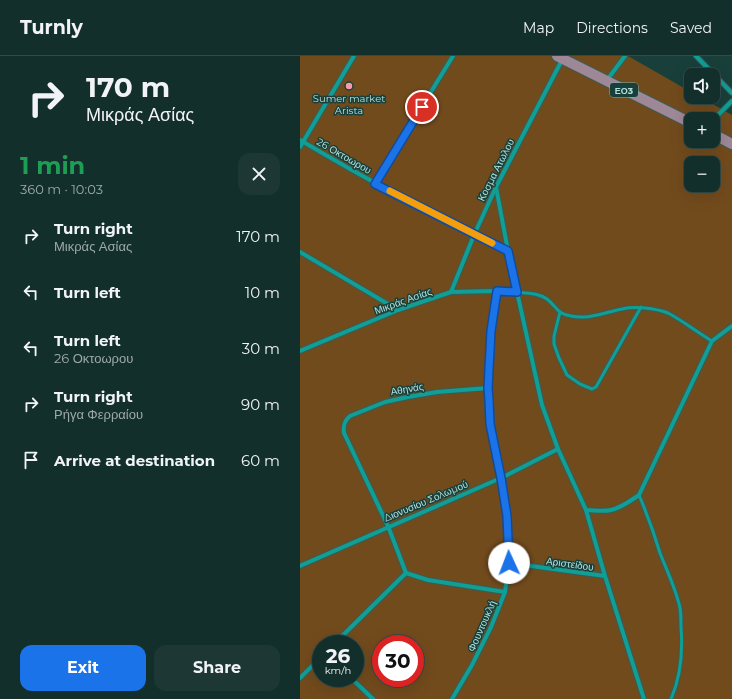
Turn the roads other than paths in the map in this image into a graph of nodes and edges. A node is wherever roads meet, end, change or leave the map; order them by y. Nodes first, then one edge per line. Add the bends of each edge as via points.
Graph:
1 (354, 56) edge
2 (453, 56) edge
3 (625, 56) edge
4 (696, 56) edge
5 (560, 57) edge
6 (606, 81) junction
7 (732, 93) edge
8 (732, 101) edge
9 (720, 113) edge
10 (684, 120) edge
11 (720, 138) edge
12 (301, 141) edge
13 (732, 144) edge
14 (300, 146) edge
15 (375, 184) junction
16 (496, 187) junction
17 (474, 234) junction
18 (508, 251) junction
19 (300, 252) edge
20 (497, 291) junction
21 (451, 292) junction
22 (517, 292) junction
23 (641, 307) junction
24 (398, 310) junction
25 (560, 312) junction
26 (732, 326) edge
27 (712, 341) junction
28 (300, 351) edge
29 (488, 388) junction
30 (558, 449) junction
31 (501, 478) junction
32 (639, 495) junction
33 (586, 510) junction
34 (388, 526) junction
35 (509, 563) junction
36 (300, 566) edge
37 (406, 573) junction
38 (605, 576) junction
39 (505, 592) junction
40 (343, 635) edge
41 (312, 666) edge
42 (300, 678) edge
43 (360, 687) edge
44 (373, 699) edge
45 (452, 699) edge
46 (644, 699) edge
47 (671, 699) edge

1 - 12 street
2 - 15 street
3 - 6 street
4 - 7 street
5 - 6 main road, ΕΟ3
5 - 16 street, Κοσμα Ατωλου
6 - 10 main road, ΕΟ3
8 - 9 street
11 - 13 main road
12 - 14 street
12 - 15 street, 26 Οκτοωρου
15 - 17 street, 26 Οκτοωρου
16 - 17 street, Κοσμα Ατωλου
16 - 18 street
17 - 18 street, 26 Οκτοωρου
17 - 21 street, Κοσμα Ατωλου
18 - 22 street
19 - 24 street
20 - 21 street, Μικράς Ασίας
20 - 22 street, Μικράς Ασίας
20 - 29 street, Φουντουκλή via 491,331
21 - 24 street, Μικράς Ασίας
22 - 25 lane via 541,296
22 - 30 street via 542,406
23 - 25 lane via 623,308 586,317 569,316
23 - 25 lane via 596,388 592,389 567,375 562,364 554,344
23 - 27 lane via 666,313
24 - 28 street, Μικράς Ασίας
26 - 27 street
27 - 32 street
29 - 31 street, Φουντουκλή via 490,424
29 - 34 street, Αθηνάς via 437,392 385,402 346,420 343,426 344,433
30 - 31 street, Διονυσίου Σολωμού
30 - 33 street
31 - 34 street, Διονυσίου Σολωμού
31 - 35 street, Φουντουκλή via 507,516
32 - 33 street via 612,510
32 - 47 lane via 680,609 681,668
33 - 38 street
34 - 36 street, Διονυσίου Σολωμού
34 - 37 street
35 - 38 street, Αριστείδου
35 - 39 street, Φουντουκλή
37 - 39 street via 428,580
37 - 40 street
38 - 46 street
39 - 45 street, Φουντουκλή via 491,627
41 - 42 street
43 - 44 street

